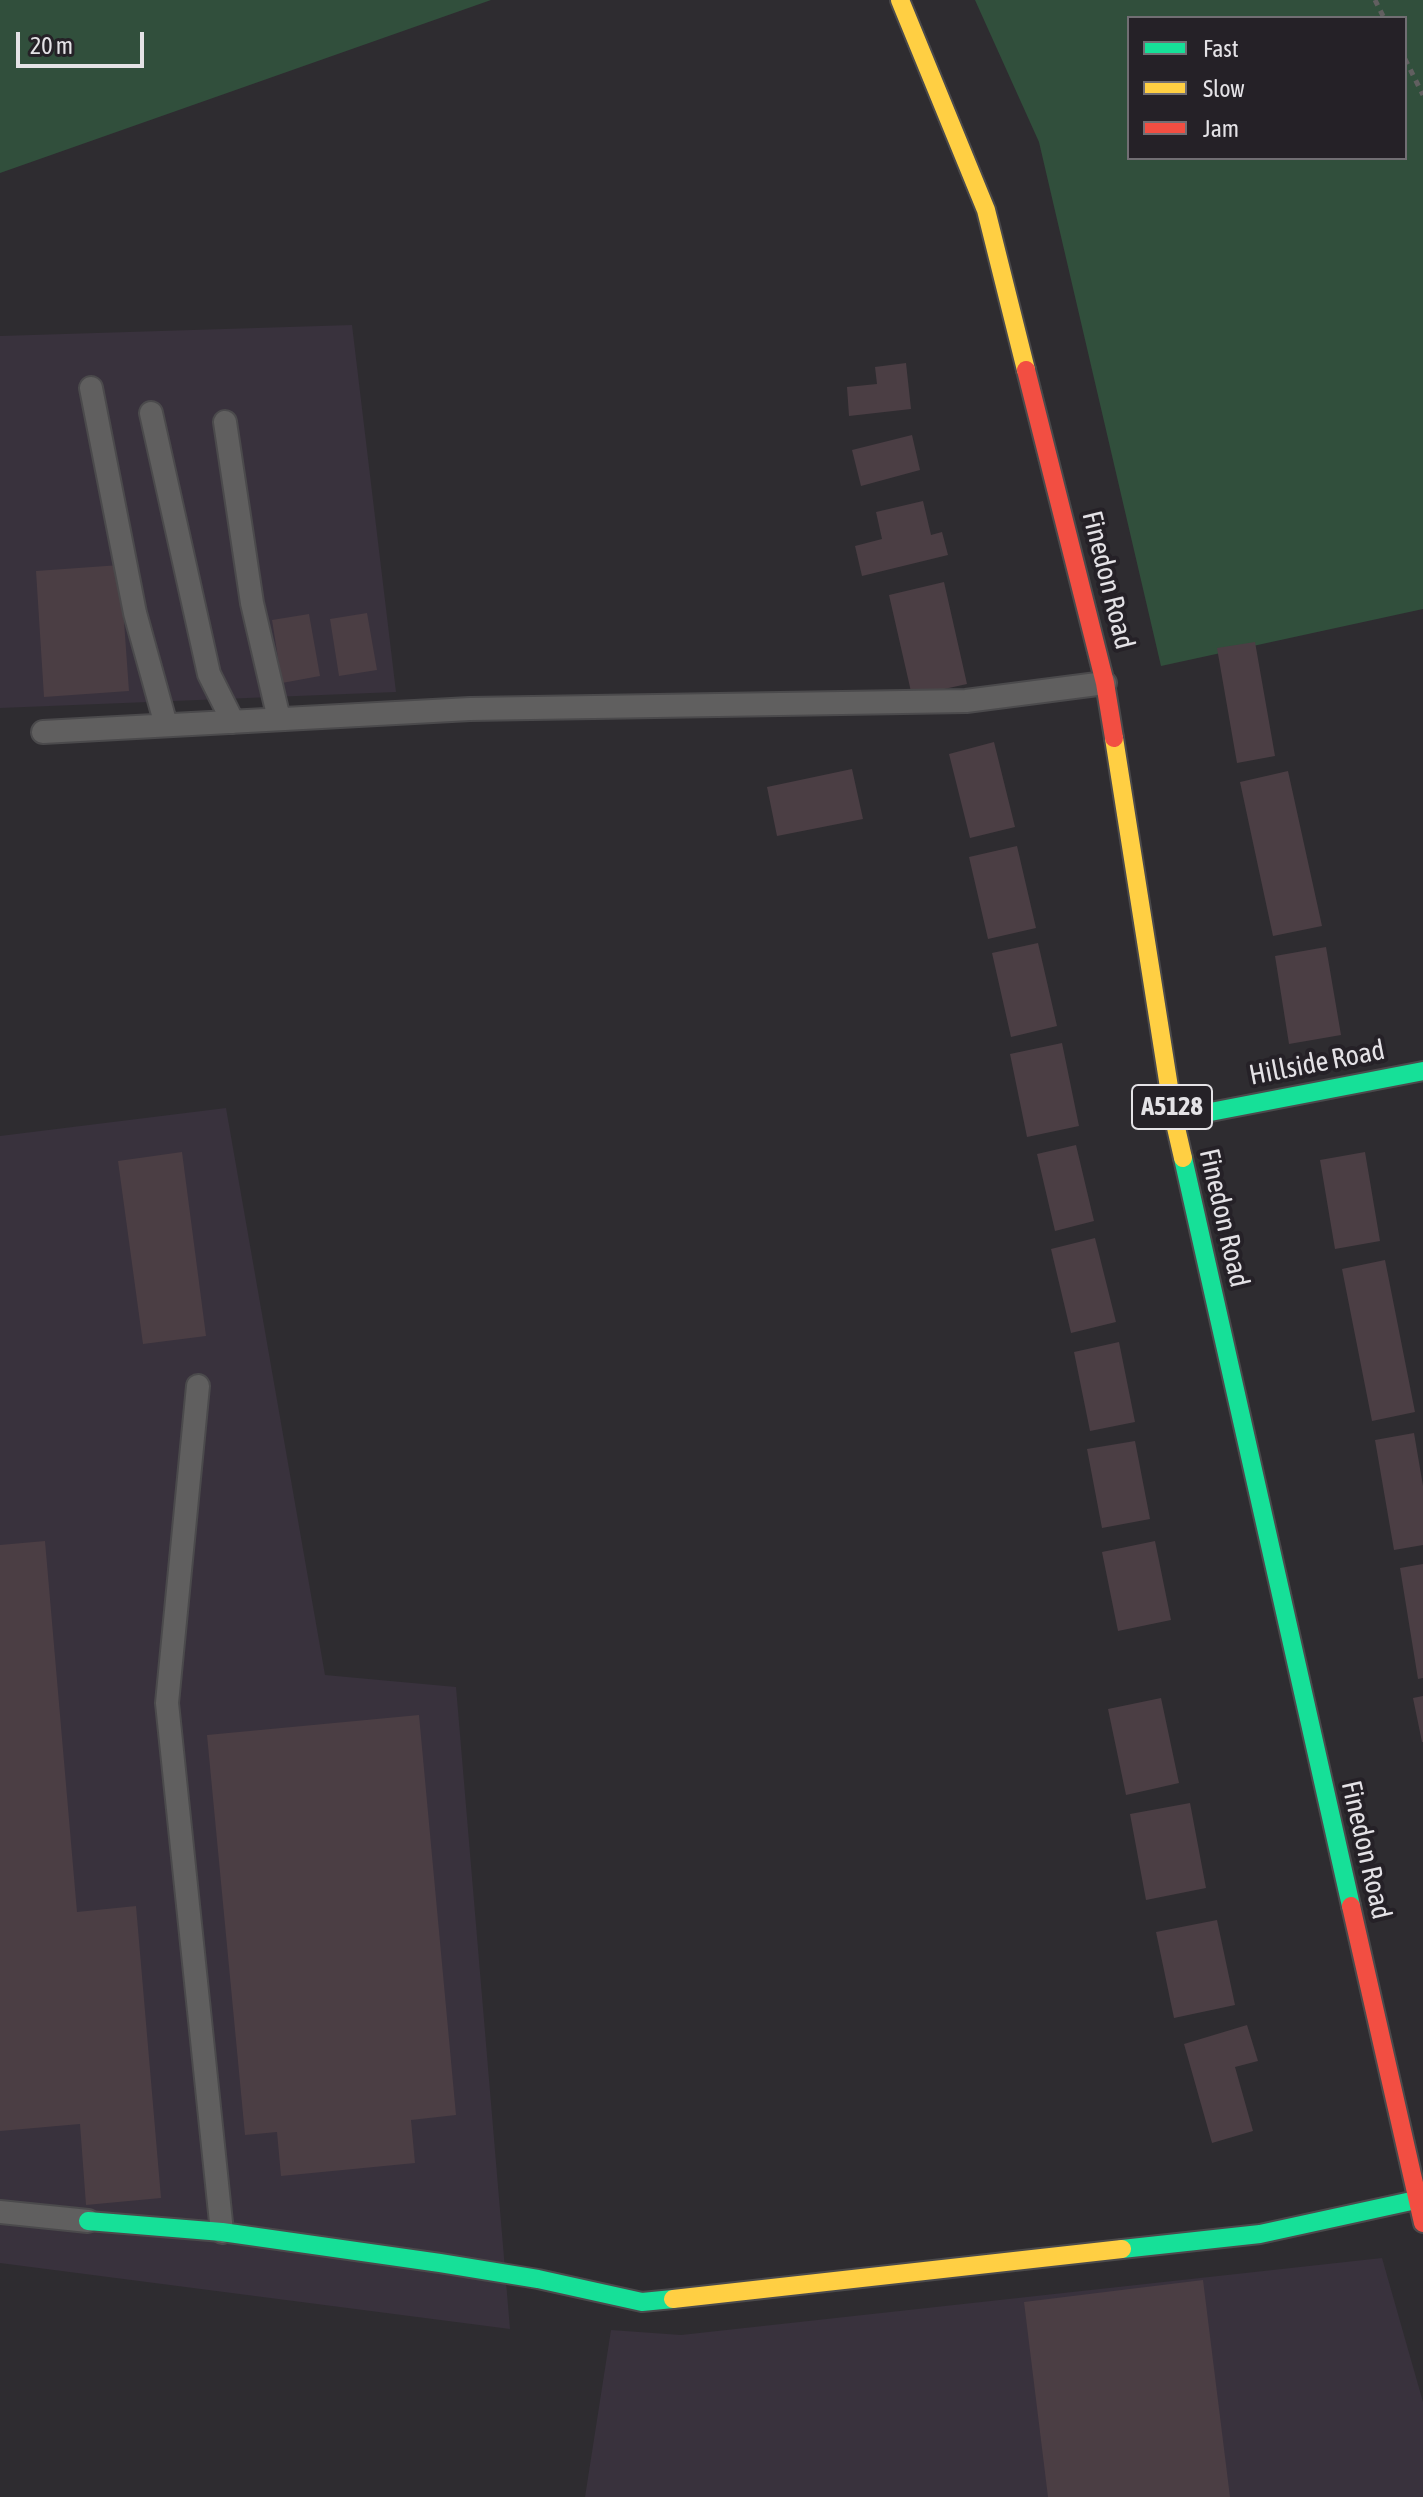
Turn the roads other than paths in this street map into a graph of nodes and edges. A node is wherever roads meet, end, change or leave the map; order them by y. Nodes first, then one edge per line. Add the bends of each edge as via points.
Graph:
1 (900, 0) edge
2 (91, 388) dead end
3 (151, 413) dead end
4 (225, 422) dead end
5 (1105, 683) junction
6 (279, 719) junction
7 (233, 722) junction
8 (166, 725) junction
9 (43, 732) dead end
10 (1423, 1071) edge
11 (1174, 1119) junction
12 (198, 1386) dead end
13 (1416, 2200) junction
14 (0, 2212) edge
15 (88, 2221) joint
16 (1423, 2223) edge
17 (222, 2232) junction

1 - 5 main road, Finedon Road / A5128 via 986,210
2 - 8 lane via 135,613
3 - 7 lane via 209,674
4 - 6 lane via 252,603
5 - 6 lane via 966,701 470,709
5 - 11 main road, Finedon Road / A5128
6 - 7 lane
7 - 8 lane
8 - 9 lane
10 - 11 main road, Hillside Road
11 - 13 main road, Finedon Road / A5128
12 - 17 lane via 167,1703
13 - 16 main road, Finedon Road / A5128
13 - 17 main road via 1260,2234 642,2302 538,2279
14 - 15 lane
15 - 17 main road

